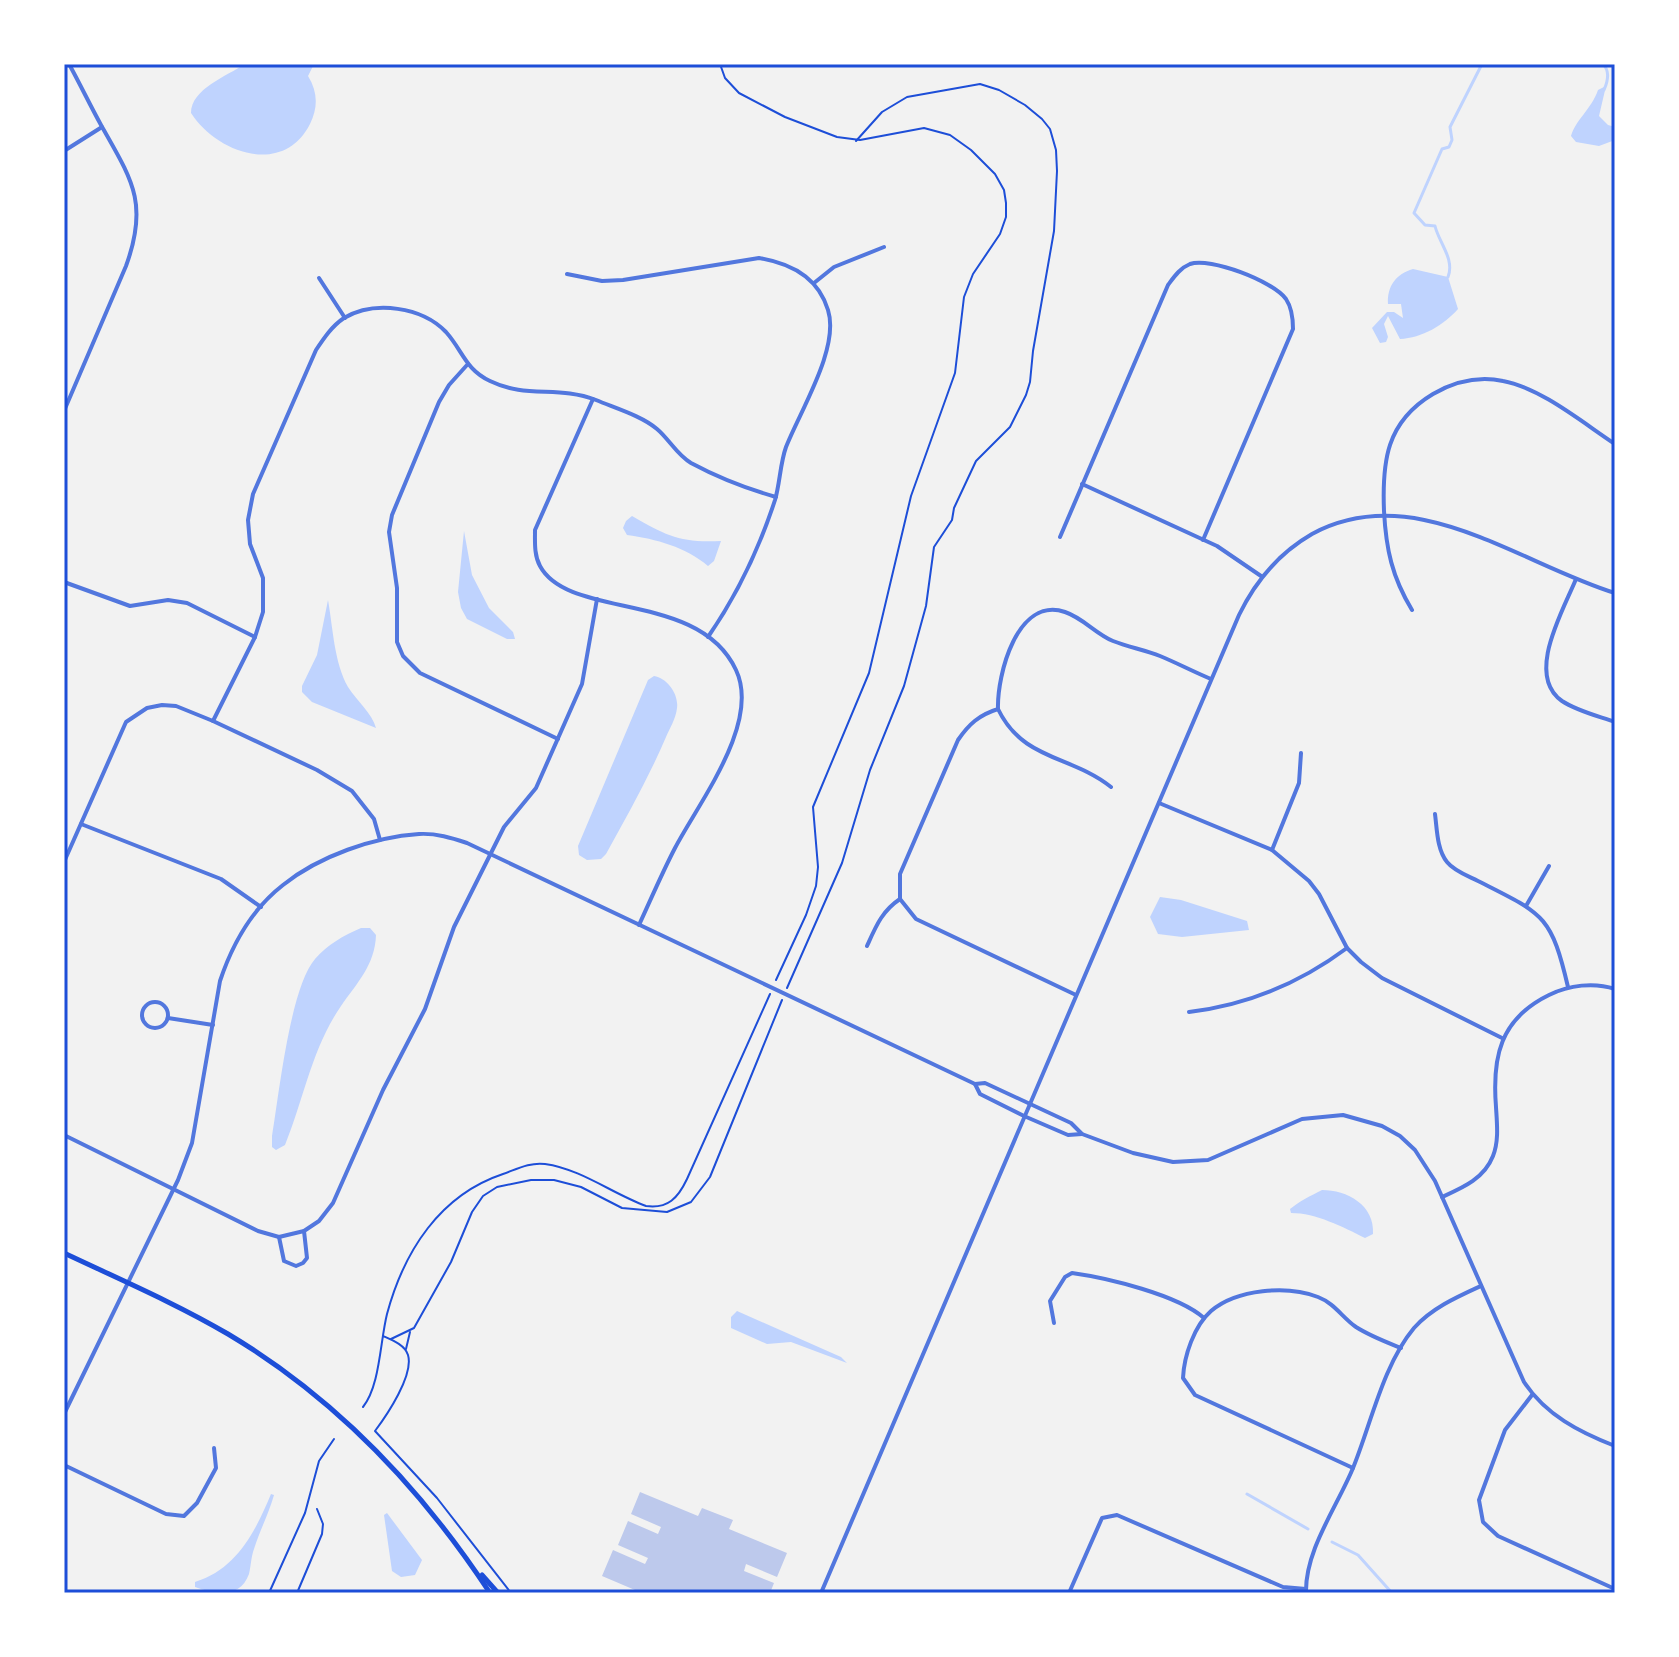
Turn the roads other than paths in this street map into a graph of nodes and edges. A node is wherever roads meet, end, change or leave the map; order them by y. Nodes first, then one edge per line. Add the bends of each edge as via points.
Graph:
1 (69, 64) edge
2 (102, 127) junction
3 (64, 151) edge
4 (884, 247) dead end
5 (567, 274) dead end
6 (319, 278) dead end
7 (814, 283) junction
8 (345, 318) junction
9 (467, 365) junction
10 (594, 399) junction
11 (64, 411) edge
12 (1615, 444) edge
13 (1082, 484) junction
14 (776, 497) junction
15 (1384, 515) junction
16 (1060, 537) dead end
17 (1203, 540) junction
18 (1261, 577) junction
19 (1576, 579) junction
20 (64, 582) edge
21 (1615, 593) edge
22 (597, 599) junction
23 (1412, 610) dead end
24 (255, 637) junction
25 (708, 637) junction
26 (1211, 679) junction
27 (998, 709) junction
28 (213, 721) junction
29 (1615, 722) edge
30 (558, 739) junction
31 (1301, 753) dead end
32 (1111, 787) dead end
33 (1159, 803) junction
34 (1435, 814) dead end
35 (81, 824) junction
36 (380, 840) junction
37 (1272, 850) junction
38 (490, 853) junction
39 (64, 862) edge
40 (1549, 866) dead end
41 (900, 899) junction
42 (1526, 906) junction
43 (261, 907) junction
44 (639, 925) junction
45 (867, 946) dead end
46 (1347, 948) junction
47 (1568, 987) junction
48 (1615, 989) edge
49 (1076, 995) junction
50 (1189, 1012) dead end
51 (168, 1018) junction
52 (213, 1025) junction
53 (1502, 1038) junction
54 (975, 1084) junction
55 (1029, 1105) junction
56 (1024, 1116) junction
57 (1082, 1134) junction
58 (64, 1135) edge
59 (173, 1190) junction
60 (1442, 1197) junction
61 (304, 1231) junction
62 (279, 1237) junction
63 (64, 1253) edge
64 (127, 1284) junction
65 (1481, 1286) junction
66 (1204, 1318) junction
67 (1054, 1323) dead end
68 (1401, 1348) junction
69 (1532, 1395) junction
70 (64, 1414) edge
71 (1615, 1446) edge
72 (214, 1448) dead end
73 (64, 1465) edge
74 (1353, 1468) junction
75 (475, 1569) junction
76 (1615, 1589) edge
77 (1306, 1591) edge
78 (490, 1593) edge
79 (498, 1593) edge
80 (821, 1593) edge
81 (1069, 1593) edge

1 - 2 street
2 - 3 street
2 - 11 street via 131,177 138,220 126,266
4 - 7 street via 834,267
5 - 7 street via 623,280 759,258 796,269
6 - 8 street
7 - 14 street via 829,311 830,333 784,453
8 - 9 street via 373,309 413,313 446,333
8 - 24 street via 316,350 253,494 250,544 263,578 263,612
9 - 10 street via 512,390 561,391
9 - 30 street via 439,402 392,515 397,642 420,673
10 - 14 street via 655,426 689,462
10 - 22 street via 540,515 535,549 548,577
12 - 15 street via 1518,385 1483,379 1454,384 1412,409 1398,427 1384,463
13 - 16 street
13 - 17 street
13 - 17 street via 1177,272 1205,261 1258,281 1286,300 1293,329
14 - 25 street via 737,593
15 - 18 street via 1320,530
15 - 19 street via 1433,520
15 - 23 street via 1391,569
17 - 18 street
18 - 26 street
19 - 21 street
19 - 29 street via 1547,654 1546,678 1560,699
20 - 24 street via 130,606 187,603
22 - 25 street via 665,615
22 - 30 street via 582,684
24 - 28 street
25 - 44 street via 736,670 741,711 722,764
26 - 27 street via 1113,641 1053,610 1036,614 1018,632 998,682
26 - 33 street
27 - 32 street via 1007,728 1028,746
27 - 41 street via 983,714 958,740 900,874
28 - 35 street via 176,706 147,708 126,722
28 - 36 street via 352,791 374,819
30 - 38 street via 536,788
31 - 37 street via 1299,783
33 - 37 street
33 - 49 street
34 - 42 street via 1441,852 1450,865
35 - 39 street
35 - 43 street via 221,879
36 - 38 street via 443,836
36 - 43 street via 306,870
37 - 46 street via 1319,894
38 - 44 street
38 - 61 street via 454,927 425,1009 333,1203
40 - 42 street
41 - 45 street via 880,917
41 - 49 street via 916,919
42 - 47 street via 1554,936
43 - 52 street via 228,958
44 - 54 street
46 - 50 street via 1279,988
46 - 53 street via 1382,978
47 - 48 street
47 - 53 street via 1538,1000
49 - 55 street
51 - 51 street via 167,1009 157,1002 145,1007 142,1015 156,1029
51 - 52 street
52 - 59 street via 192,1143
53 - 60 street via 1495,1065 1493,1157 1476,1180
54 - 55 street via 985,1083
54 - 56 street via 980,1094
55 - 56 street
55 - 57 street via 1071,1123
56 - 57 street via 1068,1135
56 - 80 street
57 - 60 street via 1133,1153 1191,1163 1225,1154 1302,1119 1343,1115 1400,1136 1427,1166
58 - 59 street
59 - 62 street
59 - 64 street
60 - 65 street
61 - 62 street
61 - 62 street via 307,1258 296,1266 284,1261
63 - 64 main road
64 - 70 street
64 - 75 main road via 242,1343 325,1405 391,1463
65 - 68 street via 1424,1318
65 - 69 street
66 - 67 street via 1168,1297 1072,1273 1050,1301
66 - 68 street via 1222,1304 1249,1295 1307,1294 1332,1305 1354,1326
66 - 74 street via 1183,1366 1183,1378 1195,1395
68 - 74 street
69 - 71 street via 1563,1421
69 - 76 street via 1505,1430 1479,1500 1483,1522 1498,1536
72 - 73 street via 216,1468 184,1516 166,1514
74 - 77 street via 1308,1567
75 - 78 main road
75 - 79 main road
77 - 81 street via 1283,1587 1117,1515 1102,1518

